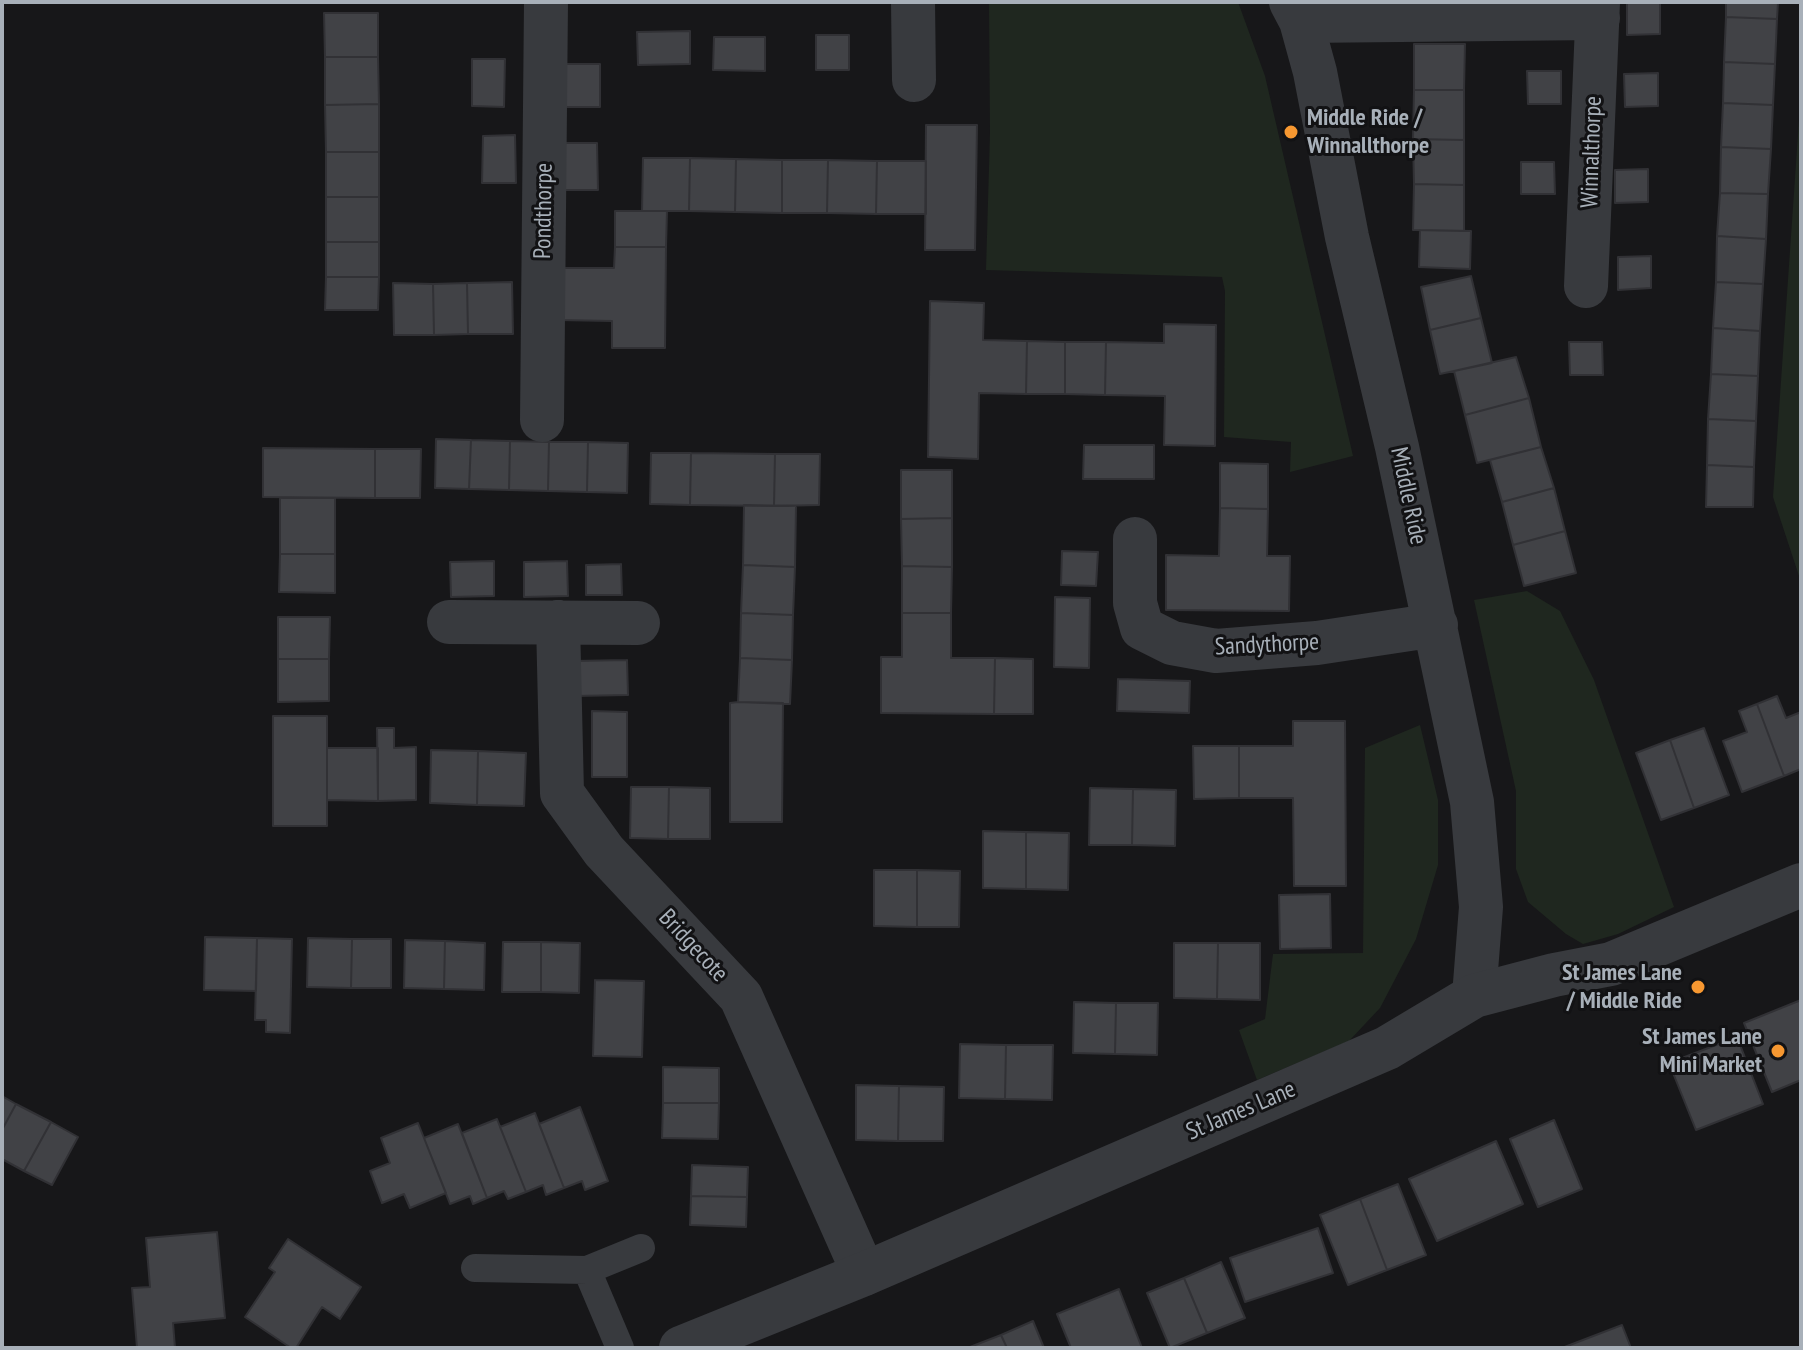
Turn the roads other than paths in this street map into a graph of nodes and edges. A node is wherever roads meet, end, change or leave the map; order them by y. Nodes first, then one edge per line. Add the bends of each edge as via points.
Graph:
1 (546, 2) edge
2 (913, 2) edge
3 (1598, 10) edge
4 (1296, 11) edge
5 (914, 80) dead end
6 (1586, 286) dead end
7 (542, 420) dead end
8 (1135, 539) dead end
9 (449, 622) dead end
10 (558, 622) junction
11 (638, 623) dead end
12 (1436, 625) junction
13 (1801, 885) edge
14 (1474, 996) junction
15 (641, 1248) dead end
16 (475, 1268) dead end
17 (587, 1270) junction
18 (864, 1274) junction
19 (620, 1348) edge
20 (681, 1348) edge

1 - 7 street, Pondthorpe
2 - 5 street
3 - 4 street, Winnalthorpe
3 - 6 street, Winnalthorpe
4 - 12 street, Middle Ride via 1315,72 1347,237
8 - 12 street, Sandythorpe via 1135,603 1142,628 1172,643 1216,651
9 - 10 street
10 - 11 street
10 - 18 street, Bridgecote via 562,793 604,851 741,997
12 - 14 street, Middle Ride via 1472,802 1481,907
13 - 14 street, St James Lane via 1611,964
14 - 18 street, St James Lane via 1387,1048
15 - 17 lane
16 - 17 lane
17 - 19 lane
18 - 20 street, St James Lane

